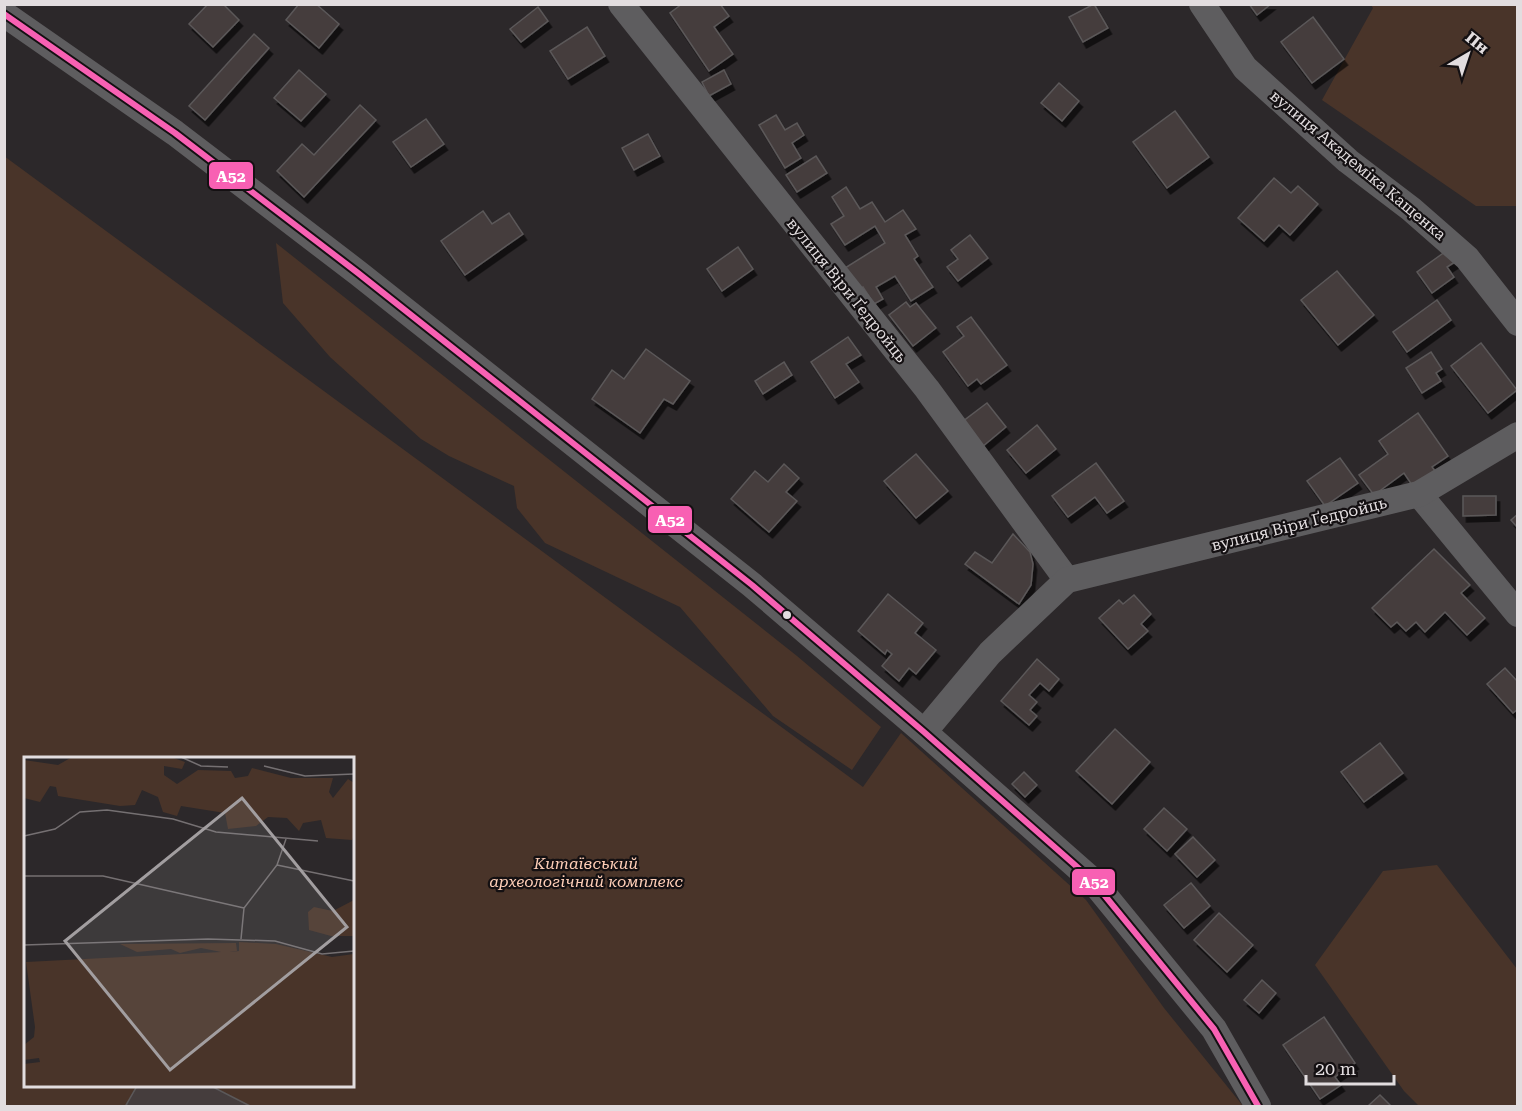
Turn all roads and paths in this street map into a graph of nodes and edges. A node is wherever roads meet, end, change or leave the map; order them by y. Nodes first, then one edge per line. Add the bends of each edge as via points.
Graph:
1 (621, 4) edge
2 (1202, 4) edge
3 (4, 14) edge
4 (1518, 322) edge
5 (1518, 435) edge
6 (1419, 494) junction
7 (1067, 580) junction
8 (1518, 614) edge
9 (924, 732) junction
10 (1258, 1107) edge

1 - 7 street, вулиця Віри Ґедройць via 927,389
2 - 4 street, вулиця Академіка Кащенка via 1245,68 1348,161 1467,258
3 - 9 street via 175,133 358,273 752,585
5 - 6 street, вулиця Віри Ґедройць
6 - 7 street, вулиця Віри Ґедройць
6 - 8 street
7 - 9 street, вулиця Віри Ґедройць via 990,653
9 - 10 street via 1092,880 1214,1029

